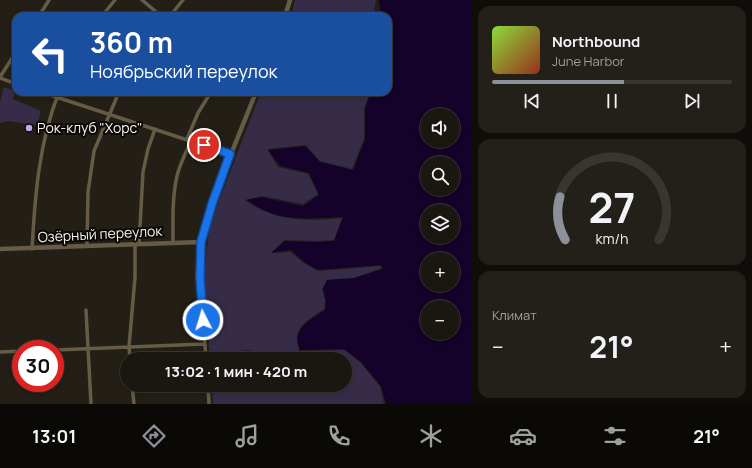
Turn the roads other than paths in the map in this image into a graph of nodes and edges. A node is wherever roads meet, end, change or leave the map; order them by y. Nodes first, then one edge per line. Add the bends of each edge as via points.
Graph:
1 (49, 0) edge
2 (115, 0) edge
3 (142, 0) edge
4 (183, 0) edge
5 (290, 0) edge
6 (42, 12) edge
7 (105, 12) edge
8 (156, 12) edge
9 (173, 12) edge
10 (286, 12) edge
11 (12, 58) edge
12 (0, 78) edge
13 (12, 82) edge
14 (54, 96) edge
15 (117, 96) edge
16 (209, 96) edge
17 (253, 96) edge
18 (57, 97) junction
19 (109, 114) junction
20 (155, 129) junction
21 (189, 140) junction
22 (230, 154) junction
23 (173, 242) junction
24 (201, 242) junction
25 (137, 244) junction
26 (87, 246) junction
27 (32, 248) junction
28 (0, 249) edge
29 (86, 310) dead end
30 (204, 344) junction
31 (129, 347) junction
32 (88, 348) junction
33 (64, 349) edge
34 (12, 351) edge
35 (0, 352) edge
36 (129, 352) edge
37 (205, 352) edge
38 (133, 392) edge
39 (209, 392) edge
40 (91, 404) edge
41 (134, 404) edge
42 (210, 404) edge

1 - 6 street
2 - 7 street
3 - 8 street
4 - 9 street
5 - 10 street
11 - 12 street
12 - 13 street
14 - 18 street
15 - 19 street
16 - 21 street via 198,113
17 - 22 street
18 - 19 street
18 - 27 street via 43,142
19 - 20 street
19 - 26 street via 94,151 90,172
20 - 21 street
20 - 25 street via 143,172
21 - 22 street
21 - 23 street via 174,187
22 - 24 street
23 - 24 street, Озёрный переулок
23 - 25 street, Озёрный переулок
24 - 30 street via 200,278
25 - 26 street, Озёрный переулок
25 - 31 street
26 - 27 street, Озёрный переулок
27 - 28 street, Озёрный переулок
29 - 32 street
30 - 31 street
30 - 37 street
31 - 32 street
31 - 36 street
32 - 33 street
32 - 40 street
34 - 35 street
38 - 41 street
39 - 42 street

